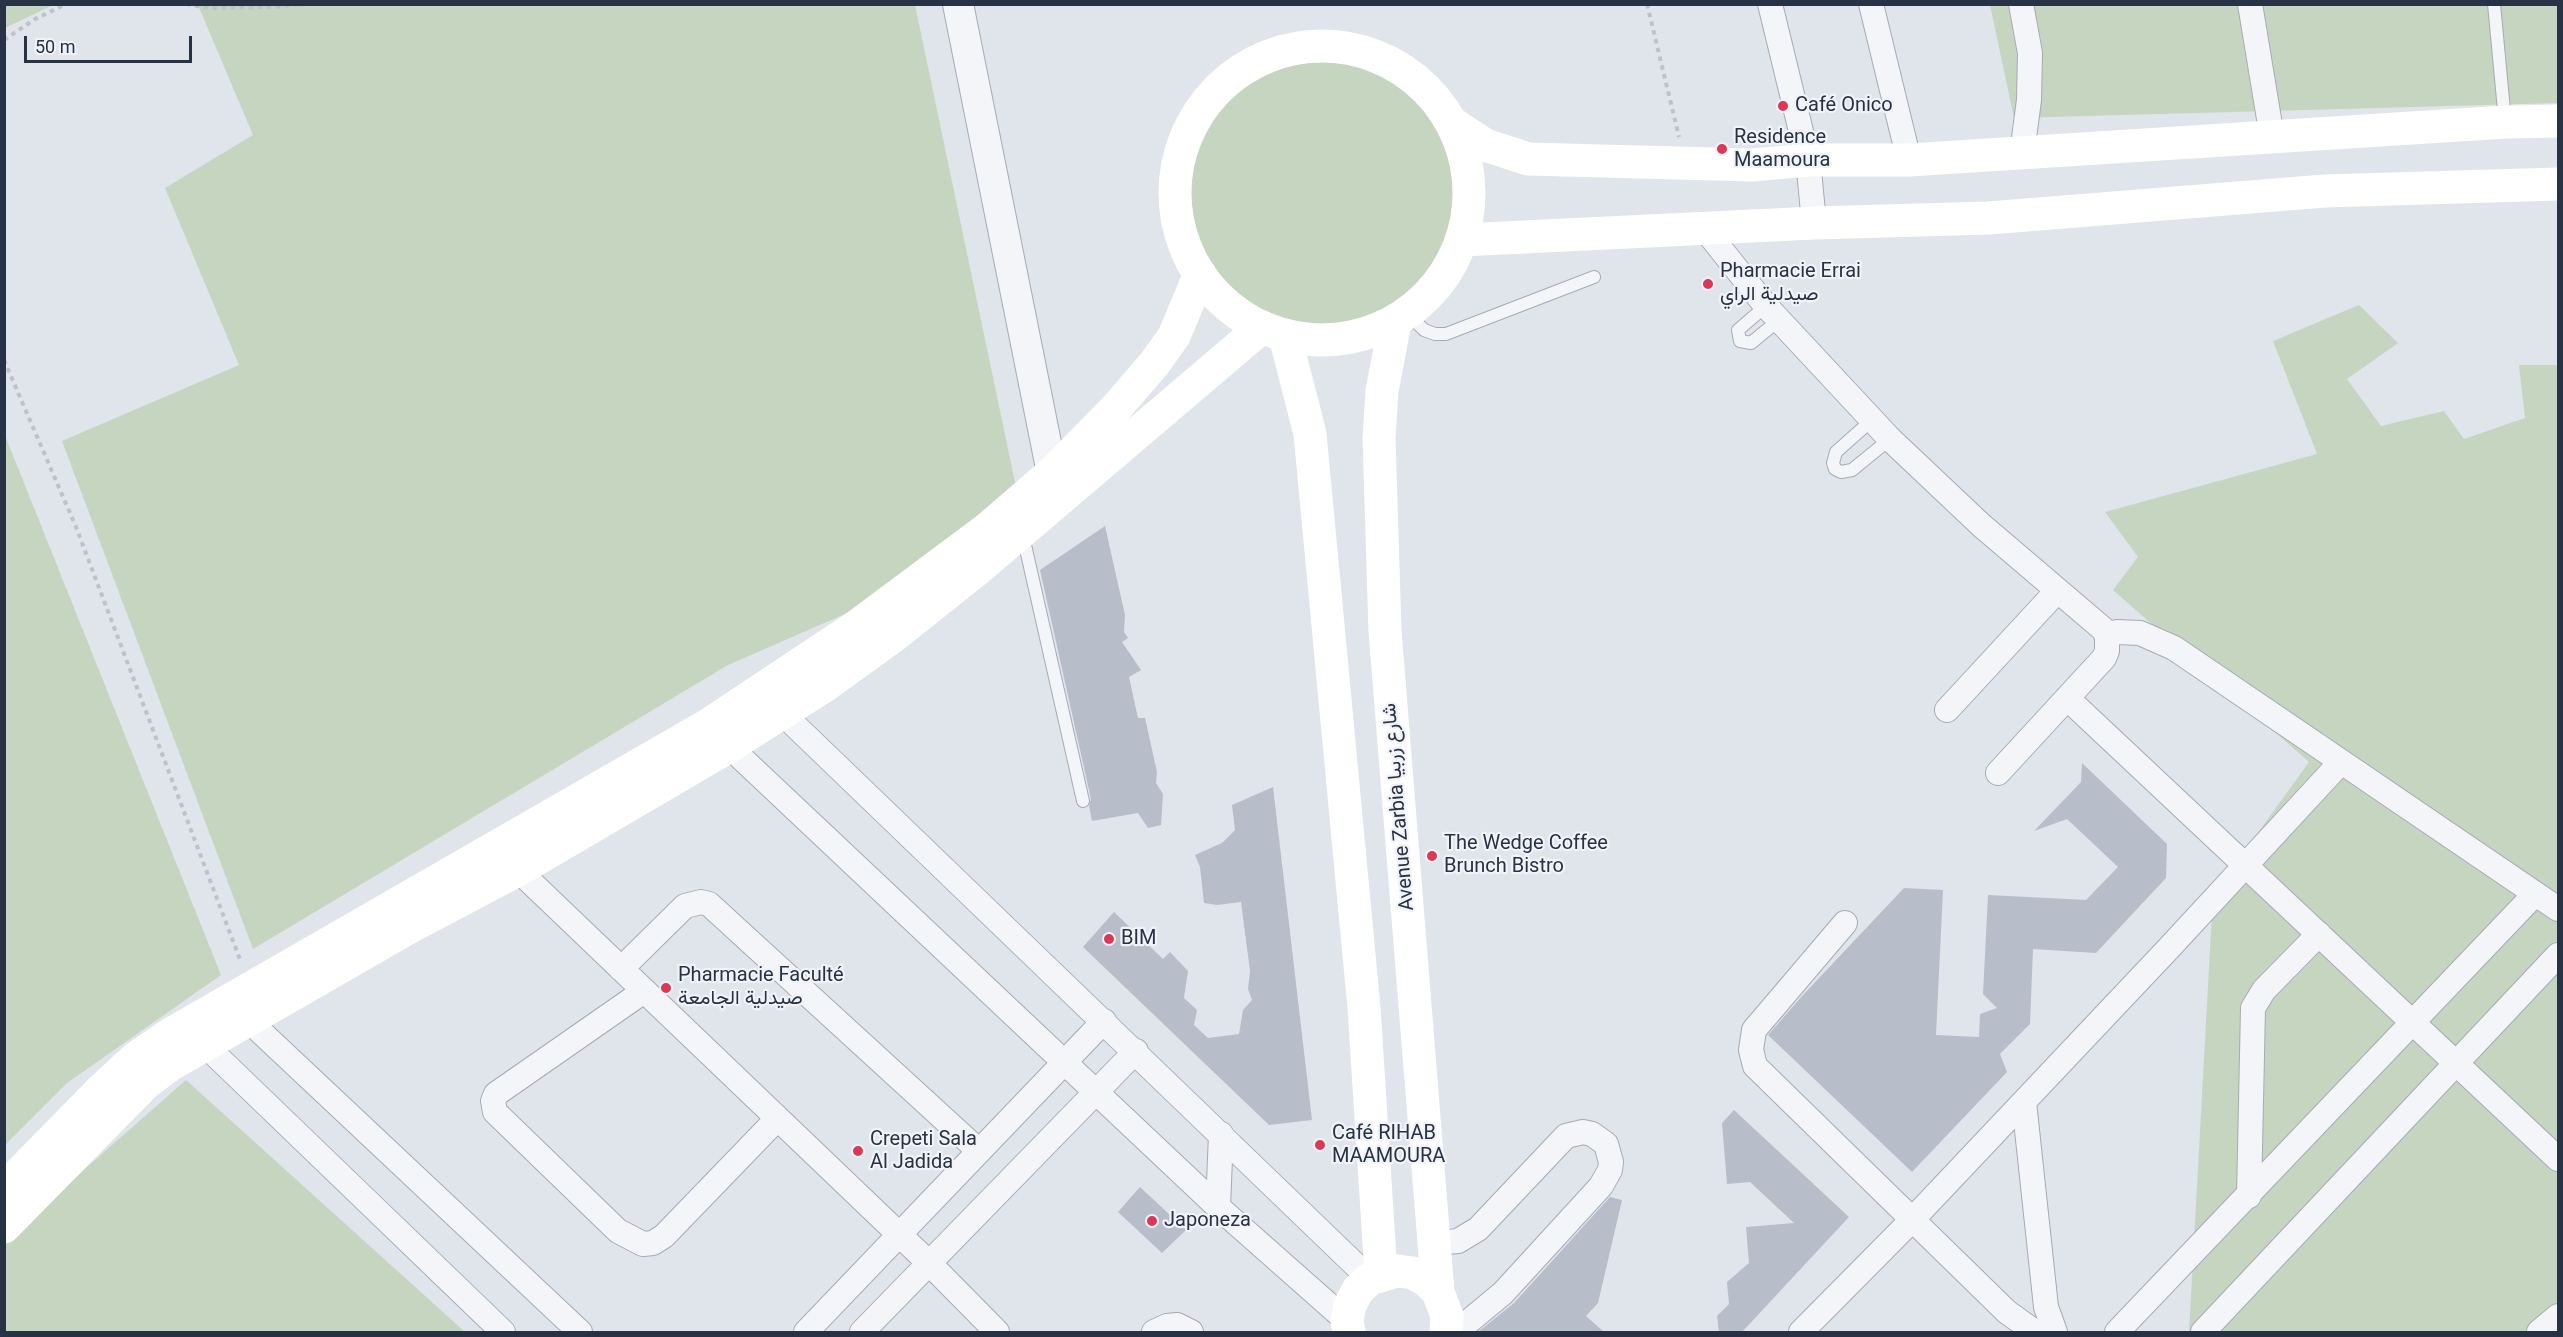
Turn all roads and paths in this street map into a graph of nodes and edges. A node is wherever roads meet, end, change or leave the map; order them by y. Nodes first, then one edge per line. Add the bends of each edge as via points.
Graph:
1 (66, 4) edge
2 (186, 4) edge
3 (298, 4) edge
4 (958, 4) edge
5 (1647, 4) edge
6 (1770, 4) edge
7 (1871, 4) edge
8 (2021, 4) edge
9 (2250, 4) edge
10 (2494, 4) edge
11 (4, 40) edge
12 (2559, 121) edge
13 (2505, 122) junction
14 (1452, 123) junction
15 (2272, 137) junction
16 (2022, 153) junction
17 (1808, 160) junction
18 (1909, 160) junction
19 (1685, 164) junction
20 (2559, 184) edge
21 (1814, 223) junction
22 (1704, 228) junction
23 (1462, 240) junction
24 (1200, 274) junction
25 (1594, 277) dead end
26 (1401, 317) junction
27 (1274, 332) junction
28 (4, 360) edge
29 (1872, 420) junction
30 (1890, 439) junction
31 (1052, 473) junction
32 (1022, 531) junction
33 (2057, 591) junction
34 (2107, 636) junction
35 (2067, 698) junction
36 (772, 701) junction
37 (1947, 710) dead end
38 (718, 736) junction
39 (2340, 762) junction
40 (1998, 773) dead end
41 (1083, 801) dead end
42 (2246, 865) junction
43 (518, 870) junction
44 (2535, 894) junction
45 (2559, 909) edge
46 (1845, 923) dead end
47 (2319, 934) junction
48 (2559, 955) edge
49 (621, 969) junction
50 (644, 991) junction
51 (249, 1004) junction
52 (1104, 1021) junction
53 (2414, 1023) junction
54 (205, 1045) junction
55 (1136, 1051) junction
56 (1064, 1063) junction
57 (2457, 1063) junction
58 (1095, 1092) junction
59 (2024, 1102) junction
60 (777, 1119) junction
61 (1221, 1134) junction
62 (980, 1151) junction
63 (2559, 1159) edge
64 (4, 1189) edge
65 (2249, 1196) junction
66 (1218, 1207) junction
67 (1912, 1220) junction
68 (4, 1227) edge
69 (898, 1235) junction
70 (1434, 1243) junction
71 (928, 1262) junction
72 (1376, 1276) junction
73 (1438, 1292) junction
74 (2559, 1316) edge
75 (1348, 1327) edge
76 (503, 1332) edge
77 (580, 1332) edge
78 (806, 1332) edge
79 (862, 1332) edge
80 (997, 1332) edge
81 (1154, 1332) edge
82 (1191, 1332) edge
83 (1446, 1332) edge
84 (1456, 1332) edge
85 (1801, 1332) edge
86 (2035, 1332) edge
87 (2055, 1332) edge
88 (2117, 1332) edge
89 (2203, 1332) edge
90 (2539, 1332) edge

1 - 11 path
2 - 3 path via 209,8
4 - 31 street
5 - 19 path
6 - 17 street
7 - 18 street
8 - 16 street via 2030,53 2030,100
9 - 15 street
10 - 13 lane
12 - 13 main road
13 - 15 main road
14 - 19 main road via 1485,145 1528,159
14 - 23 main road via 1466,161 1470,201
14 - 24 main road via 1424,86 1405,72 1385,58 1344,45 1307,45 1265,56 1228,78 1199,110 1181,149 1174,192 1181,235
15 - 16 main road
16 - 18 main road
17 - 18 main road
17 - 19 main road via 1752,165
17 - 21 street
20 - 21 main road via 2325,191 1989,218
21 - 22 main road
22 - 23 main road
22 - 29 street via 1773,313
23 - 26 main road via 1447,273 1424,300
24 - 27 main road via 1238,314
24 - 31 main road via 1174,336 1154,364
25 - 26 lane via 1446,334 1424,330
26 - 27 main road via 1367,334 1338,340 1308,340
26 - 70 main road, Avenue Zarbia شارع زربيا via 1385,365 1379,438 1383,585
27 - 32 main road
27 - 72 main road via 1310,434 1364,1008
28 - 51 path via 76,527
29 - 30 street
29 - 30 lane via 1836,452 1835,469 1852,470
30 - 33 street
31 - 36 main road via 987,529 857,626
32 - 36 main road via 891,638
32 - 41 lane
33 - 34 street
33 - 37 street
34 - 35 street via 2108,651
34 - 39 street via 2128,631 2163,642
35 - 40 street
35 - 42 street
36 - 38 main road
36 - 52 street
38 - 43 main road
38 - 51 main road
38 - 56 street
39 - 42 street
39 - 44 street
42 - 47 street
42 - 59 street
43 - 49 street
43 - 51 main road
44 - 45 street
44 - 53 street
46 - 67 street via 1760,1021 1751,1040 1752,1058 1760,1073
47 - 53 street
47 - 65 street via 2264,990 2253,1008
48 - 57 street
49 - 50 street
49 - 62 street via 685,906 708,904
50 - 60 street
50 - 60 street via 496,1094 495,1112 618,1231 643,1244 664,1236
51 - 54 main road
51 - 64 main road via 170,1035 137,1057
51 - 77 street
52 - 55 street
52 - 56 street
53 - 57 street
53 - 65 street
54 - 68 main road via 146,1083
54 - 76 street
55 - 58 street
55 - 61 street
56 - 58 street
56 - 62 street
57 - 63 street
57 - 89 street
58 - 66 street
58 - 71 street
59 - 67 street
59 - 87 street via 2045,1301
60 - 69 street
61 - 66 street
61 - 72 street
62 - 69 street
65 - 88 street
66 - 75 street
67 - 85 street
67 - 86 street via 2007,1312
69 - 71 street
69 - 78 street
70 - 73 main road, Avenue Zarbia شارع زربيا
70 - 84 street via 1458,1241 1478,1229 1566,1136 1583,1132 1606,1144 1610,1170 1601,1186 1503,1293
71 - 79 street
71 - 80 street
72 - 73 main road via 1397,1271 1413,1273
72 - 75 main road via 1358,1290 1350,1305
73 - 83 main road, Avenue Zarbia شارع زربيا via 1447,1316
74 - 90 street
81 - 82 street via 1177,1325

